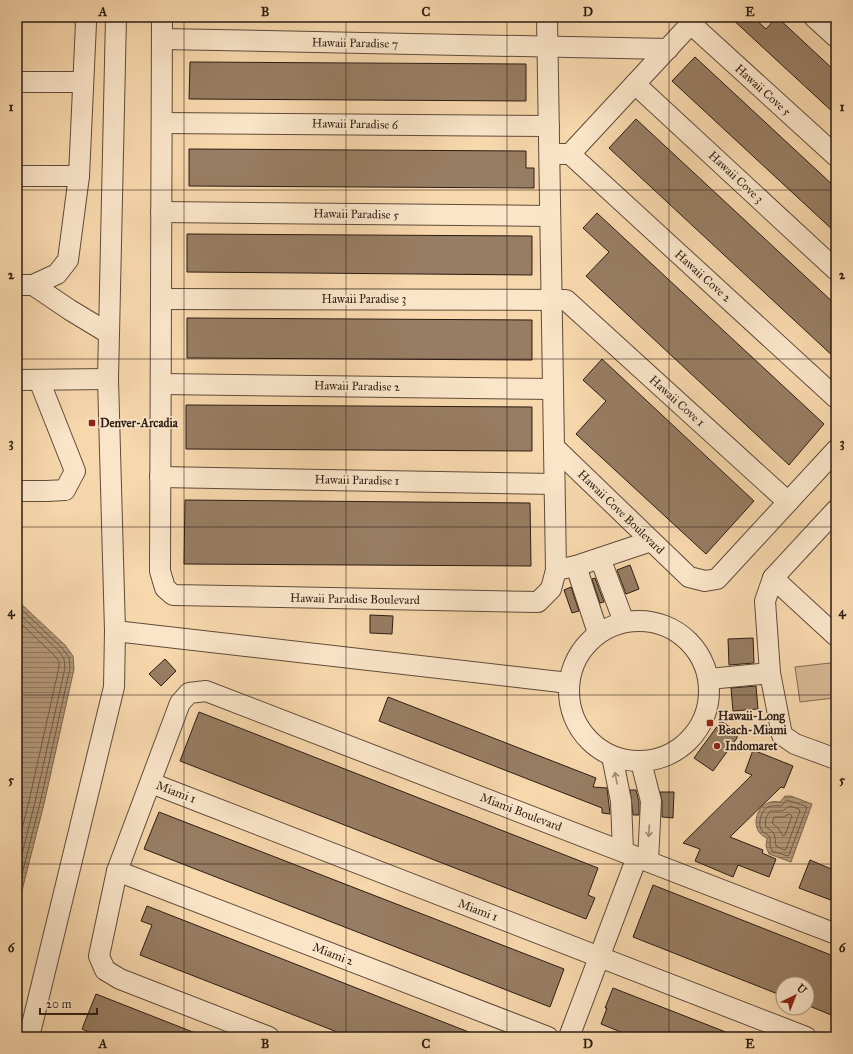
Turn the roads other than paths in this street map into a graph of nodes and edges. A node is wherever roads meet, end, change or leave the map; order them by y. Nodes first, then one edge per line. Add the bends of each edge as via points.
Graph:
1 (84, 17) edge
2 (116, 17) edge
3 (162, 17) edge
4 (547, 17) edge
5 (814, 17) edge
6 (694, 20) edge
7 (836, 37) edge
8 (162, 39) junction
9 (548, 46) junction
10 (668, 48) junction
11 (17, 82) edge
12 (83, 82) junction
13 (635, 84) junction
14 (162, 123) junction
15 (549, 126) junction
16 (549, 154) junction
17 (570, 154) junction
18 (836, 156) edge
19 (17, 176) edge
20 (79, 176) junction
21 (162, 212) junction
22 (550, 216) junction
23 (836, 270) edge
24 (25, 285) edge
25 (161, 299) junction
26 (559, 300) junction
27 (108, 334) junction
28 (108, 379) junction
29 (17, 380) edge
30 (39, 380) junction
31 (161, 384) junction
32 (553, 389) junction
33 (836, 398) edge
34 (554, 447) junction
35 (836, 450) edge
36 (160, 477) junction
37 (554, 484) junction
38 (17, 491) edge
39 (788, 502) junction
40 (836, 510) edge
41 (651, 541) junction
42 (600, 558) junction
43 (576, 566) junction
44 (556, 570) junction
45 (773, 578) junction
46 (624, 622) junction
47 (115, 630) junction
48 (598, 632) junction
49 (836, 636) edge
50 (770, 673) junction
51 (709, 679) junction
52 (569, 684) junction
53 (612, 756) junction
54 (836, 759) edge
55 (641, 762) junction
56 (151, 782) junction
57 (636, 856) junction
58 (117, 872) junction
59 (836, 934) edge
60 (599, 957) junction
61 (29, 1037) edge
62 (269, 1037) edge
63 (548, 1037) edge
64 (569, 1037) edge
65 (806, 1037) edge

1 - 12 street via 86,23
2 - 27 street
3 - 8 street
4 - 9 street
5 - 7 street
6 - 10 street
6 - 18 street, Hawaii Cove 5
8 - 9 street, Hawaii Paradise 7
8 - 14 street
9 - 10 street, Hawaii Paradise 7
9 - 15 street
10 - 13 street
11 - 12 street
12 - 20 street
13 - 17 street
13 - 23 street, Hawaii Cove 3
14 - 15 street, Hawaii Paradise 6
14 - 21 street
15 - 16 street
16 - 17 street
16 - 22 street
17 - 33 street, Hawaii Cove 2
19 - 20 street
20 - 24 street via 68,260 57,274
21 - 22 street, Hawaii Paradise 5
21 - 25 street
22 - 26 street
24 - 27 street
25 - 26 street, Hawaii Paradise 3
25 - 31 street
26 - 32 street
26 - 39 street, Hawaii Cove 1
27 - 28 street
28 - 30 street
28 - 47 street
29 - 30 street
30 - 38 street via 75,471 65,490
31 - 32 street, Hawaii Paradise 2
31 - 36 street
32 - 34 street
34 - 37 street
34 - 41 street, Hawaii Cove Boulevard
35 - 39 street
36 - 37 street, Hawaii Paradise 1
36 - 44 street, Hawaii Paradise Boulevard via 160,571 165,588 173,595 538,602 551,589
37 - 44 street
39 - 41 street, Hawaii Cove Boulevard via 717,579 705,581 688,577
40 - 45 street
41 - 42 street
42 - 43 street
42 - 46 street
43 - 44 street
43 - 48 street
45 - 49 street
45 - 50 street via 765,600
46 - 48 street
46 - 51 street via 676,630 698,651
47 - 52 street
47 - 61 street via 114,687
48 - 52 street via 576,657
50 - 51 street
50 - 54 street via 782,735 795,744
51 - 55 street via 708,709 694,736 670,755
52 - 53 street via 572,713 587,739
53 - 55 street
57 -> 53 street via 620,801
55 -> 57 street via 651,801
56 - 57 street, Miami Boulevard via 180,703 189,693 206,691
56 - 58 street
56 - 60 street, Miami 1
57 - 59 street, Miami Boulevard
57 - 60 street
58 - 62 street via 99,956 105,970 120,979
58 - 63 street, Miami 2
60 - 64 street
60 - 65 street, Miami 1

